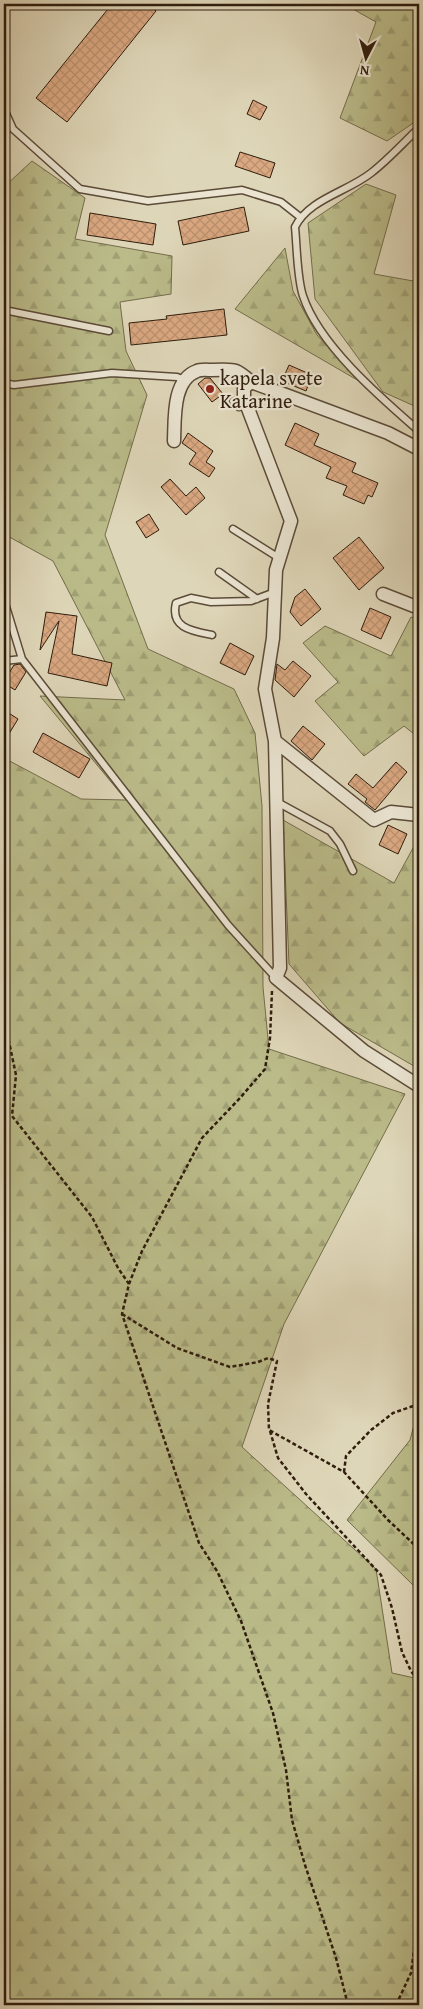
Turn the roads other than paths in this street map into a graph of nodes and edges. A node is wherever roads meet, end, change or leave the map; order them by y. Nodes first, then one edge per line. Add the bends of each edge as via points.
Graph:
1 (4, 109) edge
2 (419, 128) edge
3 (300, 217) junction
4 (4, 310) edge
5 (109, 331) dead end
6 (184, 380) junction
7 (251, 382) junction
8 (4, 384) edge
9 (233, 401) dead end
10 (246, 405) junction
11 (419, 431) edge
12 (174, 441) dead end
13 (419, 448) edge
14 (233, 529) dead end
15 (279, 558) junction
16 (219, 572) dead end
17 (274, 592) junction
18 (383, 594) dead end
19 (257, 598) junction
20 (4, 600) edge
21 (419, 608) edge
22 (212, 635) dead end
23 (22, 659) junction
24 (4, 661) edge
25 (274, 741) junction
26 (276, 802) junction
27 (419, 815) edge
28 (352, 870) dead end
29 (276, 978) junction
30 (419, 1086) edge

1 - 3 lane via 14,129 80,189 148,200 242,190 280,202
2 - 3 lane via 370,174
3 - 11 lane via 295,227 302,295 320,330 366,384
4 - 5 lane
6 - 7 street via 198,370 236,370
6 - 8 lane via 112,373
6 - 12 street via 176,404
7 - 10 street via 244,388
7 - 13 street via 388,433
9 - 10 lane via 239,407
10 - 15 street via 291,521
14 - 15 lane
15 - 17 street
16 - 19 lane
17 - 19 lane
17 - 25 street via 273,638 265,689
18 - 21 street
19 - 22 lane via 233,602 191,598 176,603 173,613 179,623 192,631
20 - 23 lane
23 - 24 lane
23 - 29 lane via 228,925
25 - 26 street
25 - 27 street via 374,820 391,812
26 - 28 lane via 330,830
26 - 29 street via 280,968
29 - 30 street via 364,1051

